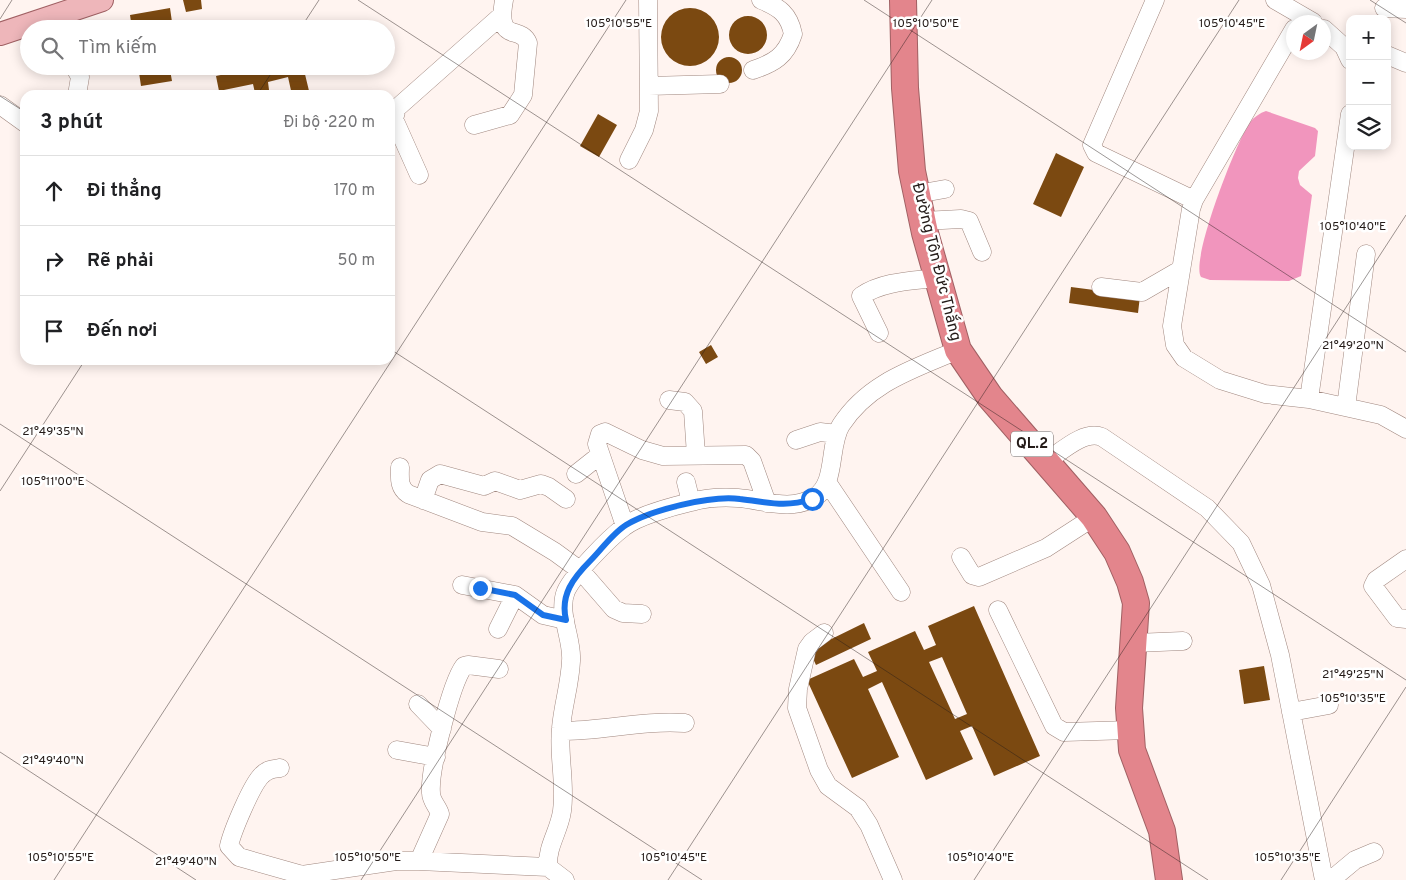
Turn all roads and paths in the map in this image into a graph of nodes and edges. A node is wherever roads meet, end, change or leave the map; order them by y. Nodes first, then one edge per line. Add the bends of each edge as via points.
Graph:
1 (102, 0) edge
2 (648, 0) edge
3 (761, 0) edge
4 (903, 0) edge
5 (1155, 0) edge
6 (1282, 2) edge
7 (503, 7) edge
8 (1384, 9) edge
9 (1406, 9) edge
10 (1294, 15) edge
11 (42, 20) edge
12 (20, 27) edge
13 (0, 34) edge
14 (1331, 34) edge
15 (1346, 45) edge
16 (1286, 47) edge
17 (1391, 57) edge
18 (1406, 63) edge
19 (753, 70) dead end
20 (79, 75) edge
21 (720, 84) dead end
22 (649, 86) junction
23 (78, 90) edge
24 (0, 105) edge
25 (395, 115) edge
26 (20, 119) edge
27 (395, 121) edge
28 (474, 125) dead end
29 (1346, 142) edge
30 (629, 160) dead end
31 (419, 175) dead end
32 (945, 190) dead end
33 (917, 194) junction
34 (1194, 200) junction
35 (922, 221) junction
36 (982, 252) dead end
37 (1366, 254) dead end
38 (1180, 270) junction
39 (937, 278) junction
40 (1101, 287) dead end
41 (879, 333) dead end
42 (958, 350) junction
43 (1309, 399) junction
44 (669, 400) dead end
45 (1346, 407) junction
46 (1406, 429) edge
47 (837, 434) junction
48 (796, 440) dead end
49 (600, 455) junction
50 (696, 455) junction
51 (1047, 461) junction
52 (400, 467) dead end
53 (576, 474) dead end
54 (686, 482) dead end
55 (827, 482) junction
56 (423, 500) junction
57 (566, 500) dead end
58 (691, 502) junction
59 (767, 503) junction
60 (1094, 517) junction
61 (625, 526) junction
62 (961, 557) dead end
63 (1406, 559) edge
64 (581, 571) junction
65 (462, 585) dead end
66 (901, 592) dead end
67 (515, 595) junction
68 (998, 610) dead end
69 (642, 614) dead end
70 (1406, 619) edge
71 (566, 620) junction
72 (498, 629) dead end
73 (824, 634) dead end
74 (1183, 641) dead end
75 (1135, 643) junction
76 (499, 668) dead end
77 (418, 704) dead end
78 (1329, 705) dead end
79 (1291, 712) junction
80 (685, 723) dead end
81 (442, 728) junction
82 (1130, 730) junction
83 (561, 731) junction
84 (397, 750) dead end
85 (436, 758) junction
86 (280, 768) dead end
87 (1374, 852) dead end
88 (418, 861) junction
89 (548, 867) junction
90 (566, 880) edge
91 (893, 880) edge
92 (1168, 880) edge
93 (1324, 880) edge
94 (1331, 880) edge

1 - 11 main road
2 - 22 street
3 - 19 street via 786,14 793,34 782,56 772,64
4 - 33 highway, Đường Tôn Đức Thắng / QL.2 via 905,88
5 - 34 street via 1092,144 1096,153
6 - 10 street
7 - 25 street via 397,108
7 - 28 street via 506,28 527,40 524,95 510,115
8 - 9 street
12 - 13 main road
14 - 15 street
16 - 34 street
17 - 18 street
20 - 23 street
21 - 22 street
22 - 30 street via 649,112
24 - 26 street
27 - 31 street
29 - 43 street
32 - 33 street
33 - 35 highway, Đường Tôn Đức Thắng / QL.2
34 - 38 street
35 - 36 street via 969,221
35 - 39 highway, Đường Tôn Đức Thắng / QL.2
37 - 45 street
38 - 40 street via 1142,292
38 - 43 street via 1172,326 1175,345 1184,358 1220,380 1265,394
39 - 41 street via 891,284 872,289 862,296
39 - 42 highway, Đường Tôn Đức Thắng / QL.2
42 - 47 street via 882,383 855,406
42 - 51 highway, Đường Tôn Đức Thắng / QL.2 via 990,397
43 - 45 street
44 - 50 street via 685,402 693,411
45 - 46 street via 1381,415
47 - 48 street via 820,432
47 - 55 street
49 - 50 street via 598,439 605,432 650,453
49 - 53 street
49 - 61 street
50 - 59 street via 746,455 752,461
51 - 60 highway, Đường Tôn Đức Thắng / QL.2
51 - 79 street via 1085,436 1094,434 1207,508 1223,523 1241,543 1261,585
52 - 56 street via 402,490
54 - 58 street
55 - 59 street via 822,493 812,499 788,504
55 - 66 street
56 - 57 street via 428,484 440,474 484,486 495,481 520,490 541,484
56 - 64 street via 482,522 512,526
58 - 59 street via 739,498
58 - 61 street
60 - 62 street via 1046,548 979,577 972,575
60 - 75 highway, Đường Tôn Đức Thắng / QL.2 via 1118,552 1130,582 1136,602
61 - 64 street
63 - 70 street via 1376,580 1374,586 1397,618
64 - 69 street via 614,609
64 - 71 street via 564,598
65 - 67 street
67 - 71 street via 543,615
67 - 72 street
68 - 82 street via 1054,726 1064,732
71 - 83 street via 572,651
73 - 91 street via 807,649 797,708 819,770 828,786 858,808 870,825
74 - 75 street
75 - 82 highway, Đường Tôn Đức Thắng / QL.2
76 - 81 street via 464,666
77 - 81 street
78 - 79 street
79 - 93 street
80 - 83 street via 658,721 619,728
81 - 85 street
82 - 92 highway, Đường Tôn Đức Thắng / QL.2 via 1132,750 1162,831
83 - 89 street via 562,807 557,836 548,850
84 - 85 street
85 - 88 street via 430,791 440,814
86 - 88 street via 268,770 261,776 248,797 229,846 234,854 308,875 396,861
87 - 94 street via 1354,860
88 - 89 street
89 - 90 street

